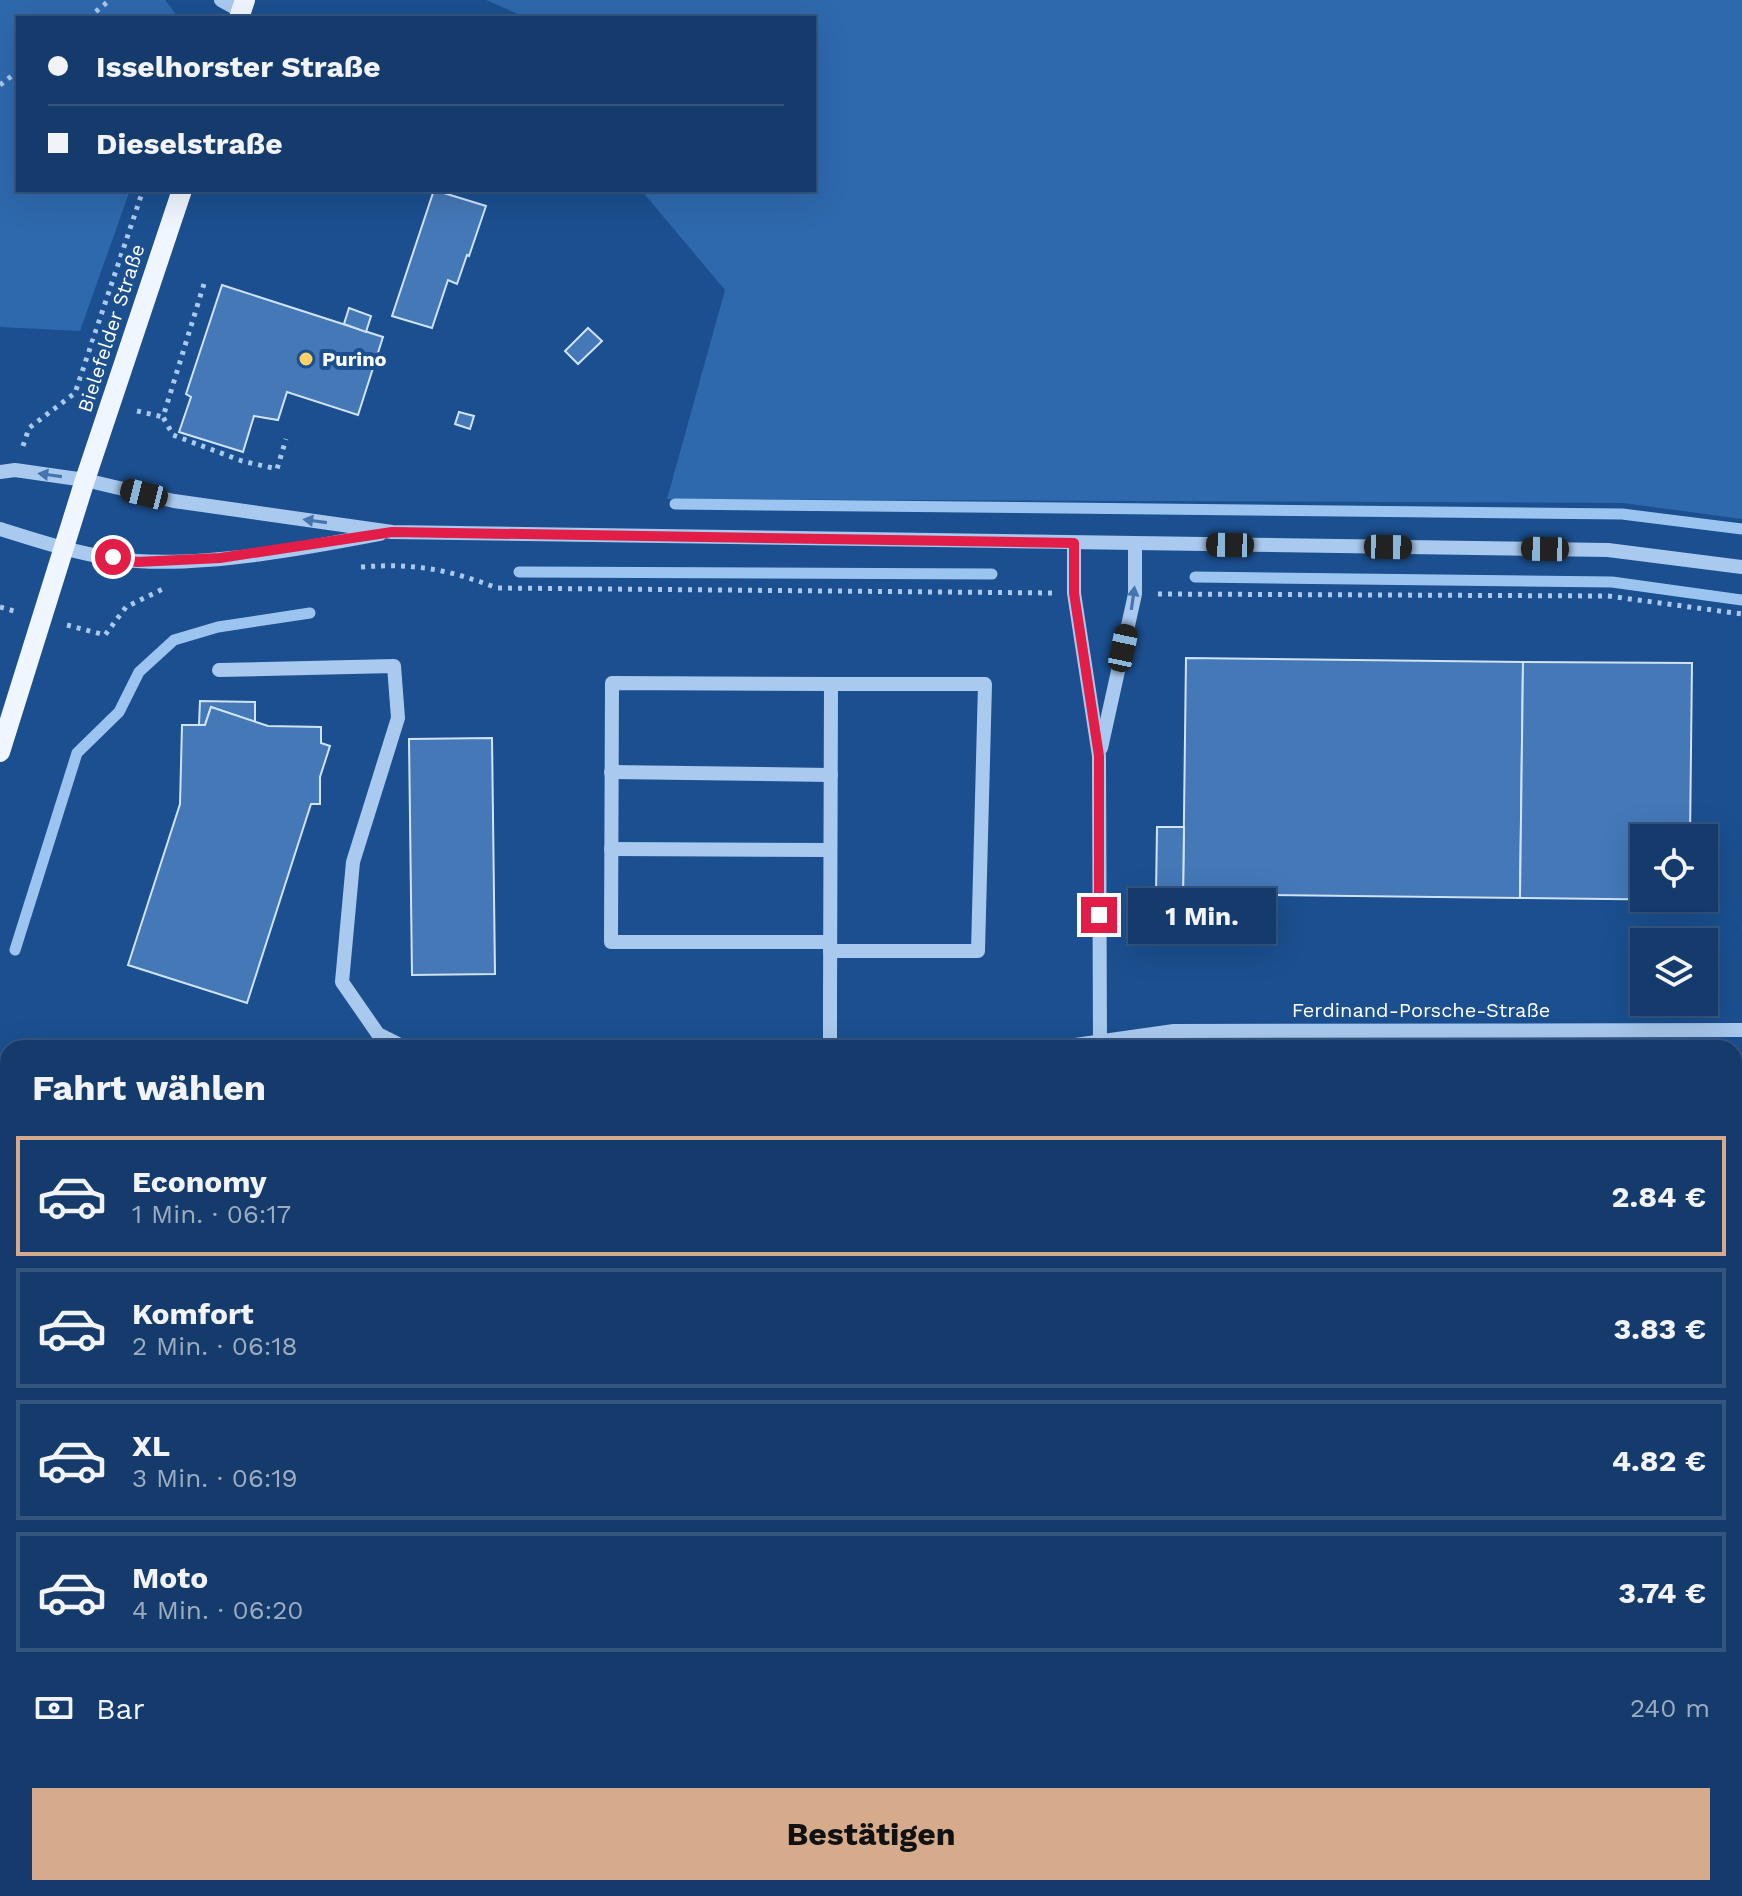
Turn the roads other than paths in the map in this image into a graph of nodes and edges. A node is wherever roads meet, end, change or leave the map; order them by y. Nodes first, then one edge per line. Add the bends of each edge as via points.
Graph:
1 (221, 0) edge
2 (241, 10) edge
3 (181, 192) edge
4 (7, 471) edge
5 (85, 480) junction
6 (0, 529) edge
7 (392, 532) junction
8 (1074, 543) junction
9 (1135, 544) junction
10 (64, 549) junction
11 (1742, 567) edge
12 (219, 670) dead end
13 (831, 684) junction
14 (0, 752) edge
15 (1099, 756) junction
16 (611, 772) junction
17 (831, 775) junction
18 (611, 849) junction
19 (830, 850) junction
20 (830, 946) junction
21 (1742, 1030) edge
22 (390, 1040) edge
23 (830, 1040) edge
24 (1100, 1040) edge
25 (1126, 1040) edge

1 - 2 street
3 - 5 main road, Bielefelder Straße
5 -> 4 street
7 -> 5 street via 174,501
5 - 10 main road, Bielefelder Straße
6 - 10 street
7 - 8 street
7 - 10 street via 220,558 137,562
8 - 9 street
8 - 15 street via 1074,593
9 - 11 street via 1608,550
15 -> 9 street via 1135,594
10 - 14 main road, Bielefelder Straße
12 - 22 street via 394,666 398,718 353,862 342,982 378,1034
13 - 16 street via 612,683
13 - 17 street
13 - 20 street via 985,684 978,951
15 - 24 street
16 - 17 street
16 - 18 street
17 - 19 street
18 - 19 street
18 - 20 street via 611,942
19 - 20 street
20 - 23 street
21 - 25 street, Ferdinand-Porsche-Straße via 1174,1031

